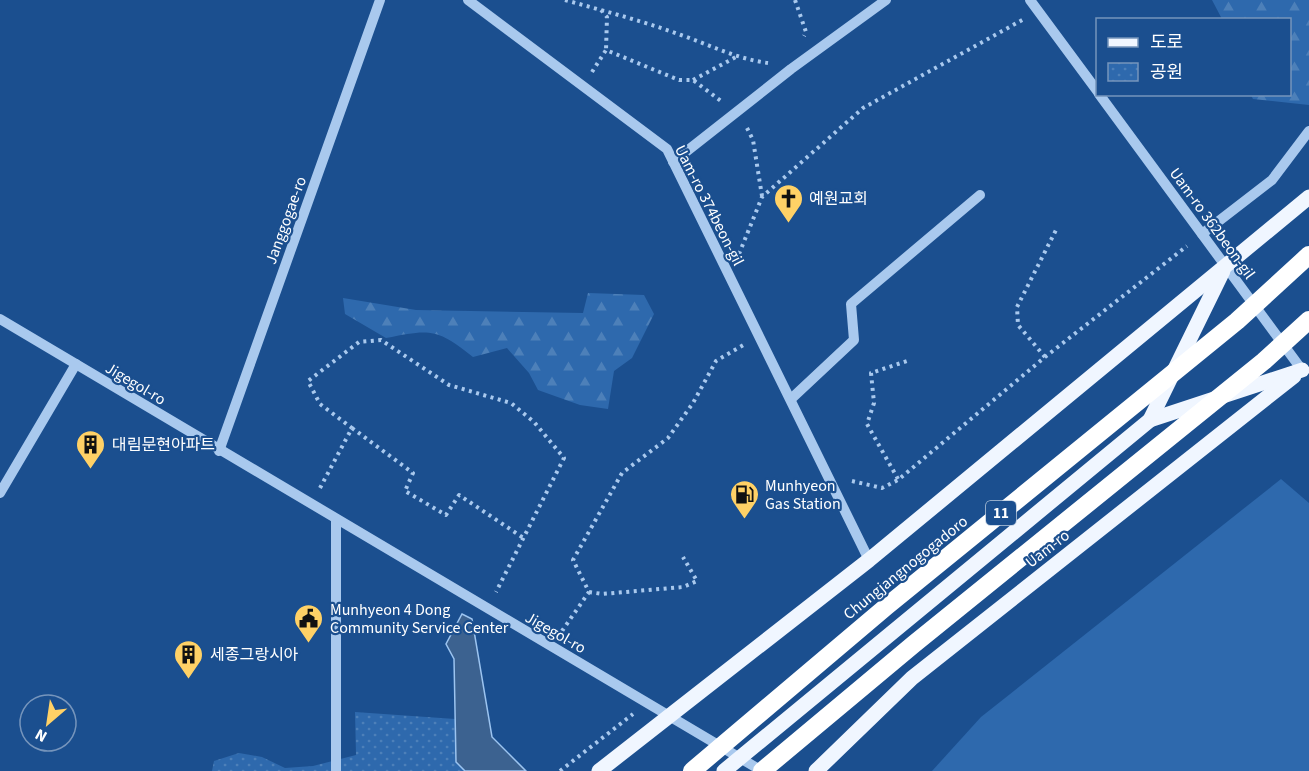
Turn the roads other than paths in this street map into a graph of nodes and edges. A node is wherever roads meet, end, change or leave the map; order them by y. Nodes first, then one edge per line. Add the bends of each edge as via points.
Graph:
1 (381, 0) edge
2 (468, 0) edge
3 (886, 0) edge
4 (1030, 0) edge
5 (1096, 89) edge
6 (1101, 96) edge
7 (1309, 131) edge
8 (673, 162) junction
9 (980, 195) dead end
10 (1309, 197) edge
11 (1202, 234) junction
12 (1309, 255) edge
13 (1226, 266) junction
14 (0, 319) edge
15 (1309, 320) edge
16 (76, 364) junction
17 (1305, 366) edge
18 (791, 399) junction
19 (1150, 420) junction
20 (219, 451) junction
21 (0, 493) edge
22 (336, 519) junction
23 (869, 560) junction
24 (671, 715) junction
25 (740, 758) junction
26 (336, 771) edge
27 (599, 771) edge
28 (692, 771) edge
29 (724, 771) edge
30 (762, 771) edge
31 (816, 771) edge

1 - 20 street, Janggogae-ro
2 - 8 street, Uam-ro 374beon-gil via 667,149
3 - 8 street
4 - 5 street, Uam-ro 362beon-gil
6 - 11 street, Uam-ro 362beon-gil
7 - 11 street via 1272,180
8 - 18 street, Uam-ro 374beon-gil
9 - 18 street via 851,304 854,340
10 - 13 main road
11 - 13 street, Uam-ro 362beon-gil
12 - 28 highway, Chungjangnogogadoro / 11, bridge via 1237,321 887,606
13 - 17 street, Uam-ro 362beon-gil
13 - 19 main road
13 - 23 main road
14 - 16 street, Jigegol-ro
15 - 30 highway, bridge via 1264,361
16 - 20 street, Jigegol-ro
16 - 21 street
17 - 19 main road
17 - 31 main road, Uam-ro via 912,678
18 - 23 street, Uam-ro 374beon-gil
19 - 25 main road, Uam-ro
20 - 22 street, Jigegol-ro
22 - 24 street, Jigegol-ro
22 - 26 street
23 - 24 main road
24 - 25 street, Jigegol-ro
24 - 27 main road
25 - 29 main road, Uam-ro
25 - 30 street, Jigegol-ro

